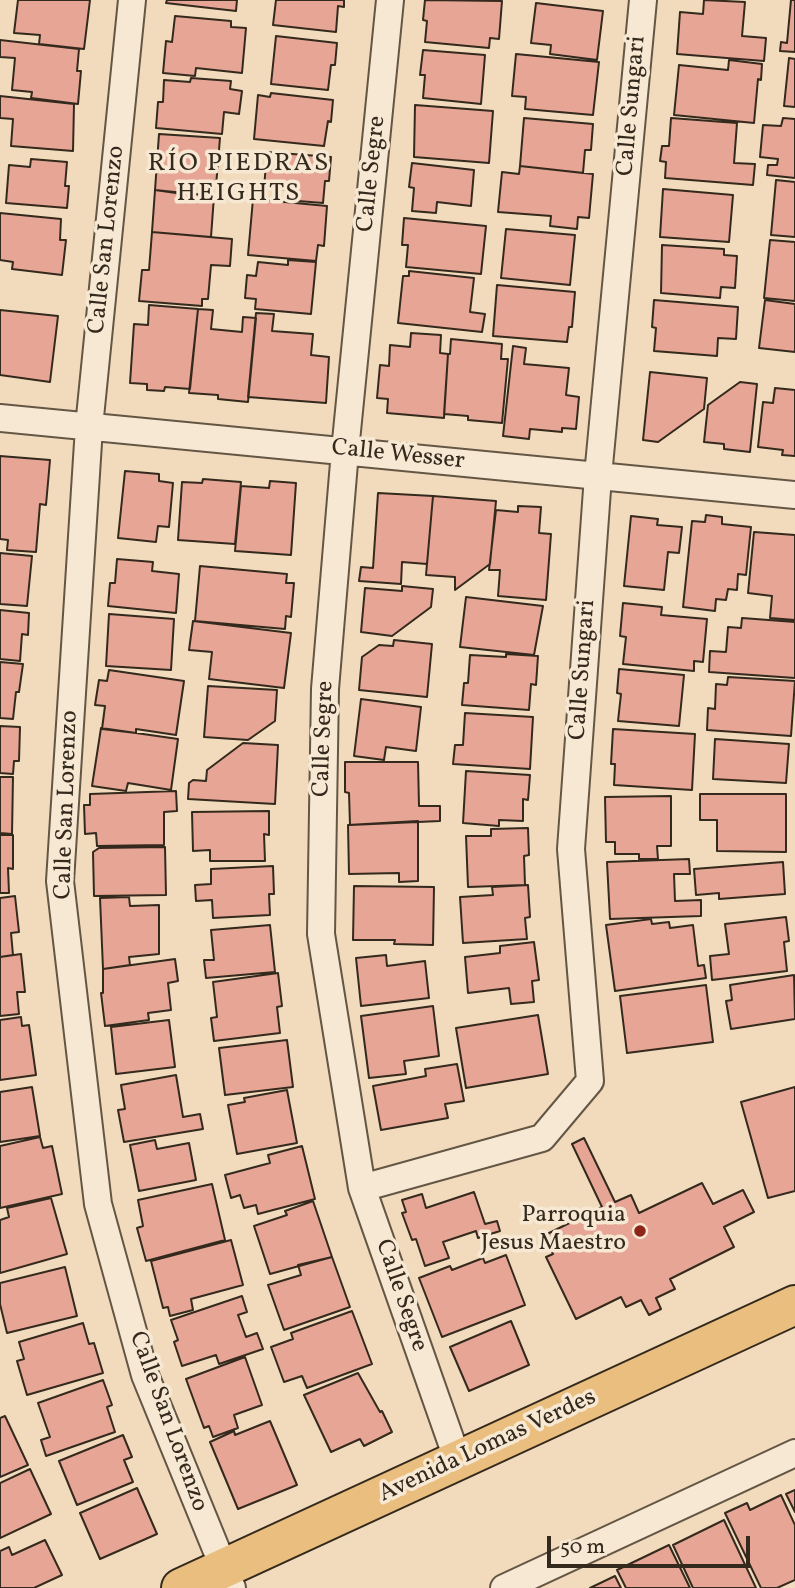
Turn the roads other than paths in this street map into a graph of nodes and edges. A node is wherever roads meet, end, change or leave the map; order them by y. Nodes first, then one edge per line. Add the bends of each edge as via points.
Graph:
1 (132, 0) edge
2 (390, 0) edge
3 (643, 0) edge
4 (0, 418) edge
5 (89, 428) junction
6 (345, 451) junction
7 (598, 475) junction
8 (795, 495) edge
9 (362, 1188) junction
10 (795, 1305) edge
11 (795, 1453) edge
12 (458, 1461) junction
13 (228, 1578) edge
14 (181, 1588) edge
15 (504, 1588) edge

1 - 5 street, Calle San Lorenzo
2 - 6 street, Calle Segre
3 - 7 street, Calle Sungari
4 - 5 street, Calle Wesser
5 - 6 street, Calle Wesser
5 - 13 street, Calle San Lorenzo via 60,881 98,1204 145,1376
6 - 7 street, Calle Wesser
6 - 9 street, Calle Segre via 325,688 321,934
7 - 8 street, Calle Wesser
7 - 9 street, Calle Sungari via 571,849 590,1081 542,1139
9 - 12 street, Calle Segre
10 - 12 main road, Avenida Lomas Verdes
11 - 15 street
12 - 13 main road, Avenida Lomas Verdes
13 - 14 main road, Avenida Lomas Verdes

